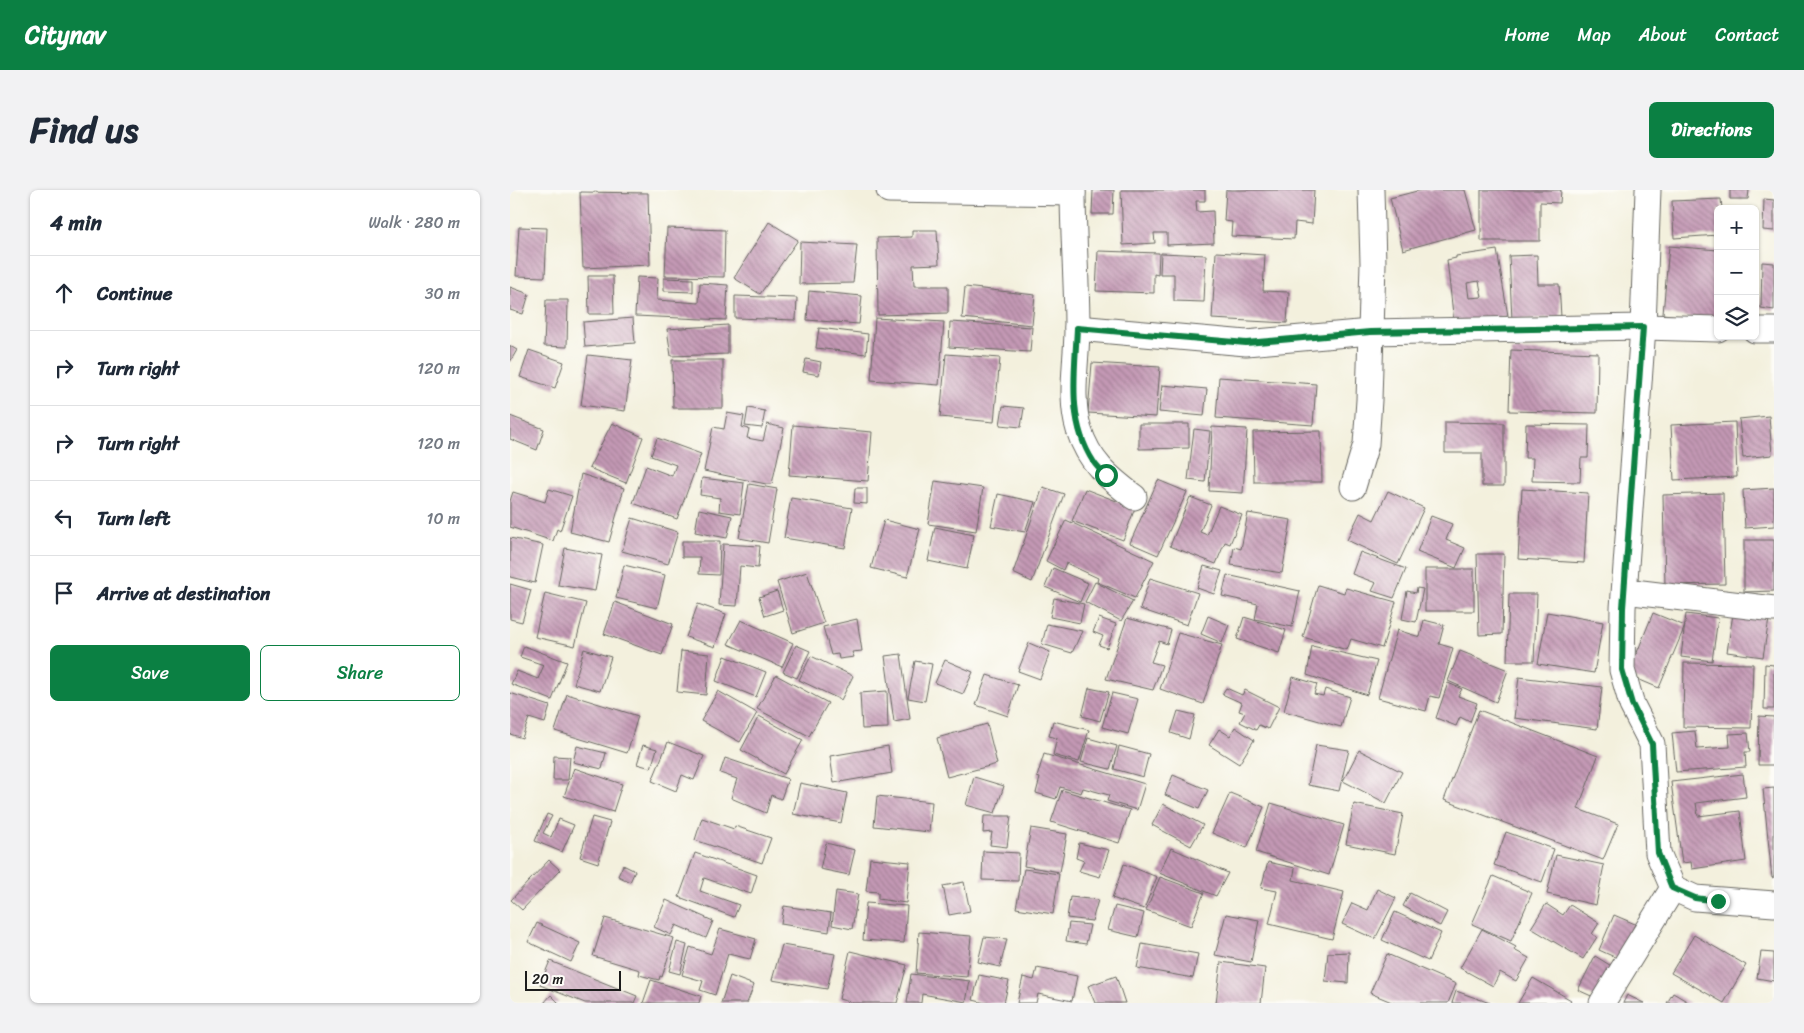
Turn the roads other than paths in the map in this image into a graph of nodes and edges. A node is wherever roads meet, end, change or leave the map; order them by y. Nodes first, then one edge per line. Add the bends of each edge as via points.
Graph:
1 (889, 190) edge
2 (1371, 190) edge
3 (1648, 190) edge
4 (1073, 192) edge
5 (1643, 327) junction
6 (1077, 328) junction
7 (1714, 329) edge
8 (1759, 330) edge
9 (1774, 330) edge
10 (1370, 332) junction
11 (1353, 487) dead end
12 (1134, 497) dead end
13 (1625, 591) junction
14 (1774, 609) edge
15 (1672, 888) junction
16 (1774, 904) edge
17 (1602, 1003) edge

1 - 4 street
2 - 10 street
3 - 5 street
4 - 6 street
5 - 7 street
5 - 10 street
5 - 13 street
6 - 10 street via 1246,343
6 - 12 street via 1074,405 1079,430 1093,460
8 - 9 street
10 - 11 street via 1366,444
13 - 14 street
13 - 15 street via 1622,670 1632,704 1652,744 1658,853
15 - 16 street via 1695,898
15 - 17 street

